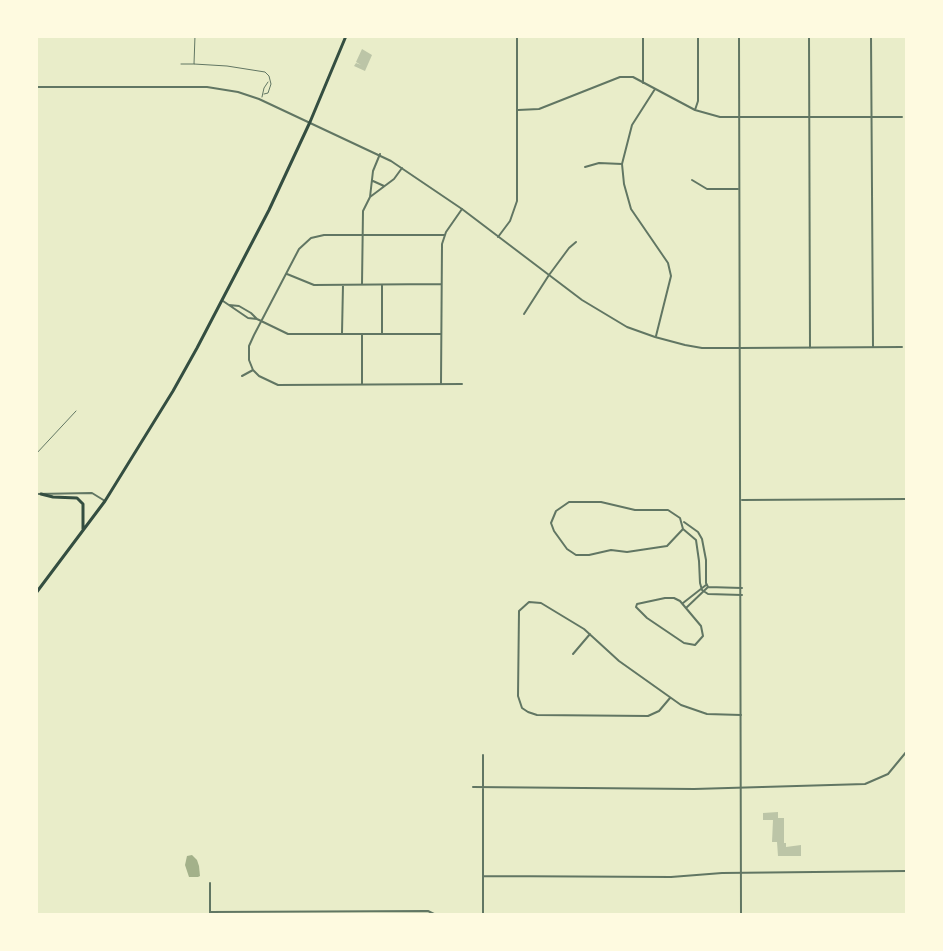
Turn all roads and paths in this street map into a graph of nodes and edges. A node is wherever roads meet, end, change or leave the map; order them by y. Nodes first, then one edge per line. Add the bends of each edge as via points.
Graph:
1 (195, 36) edge
2 (346, 36) edge
3 (517, 36) edge
4 (643, 36) edge
5 (698, 36) edge
6 (739, 36) edge
7 (809, 36) edge
8 (871, 36) edge
9 (181, 64) dead end
10 (194, 64) junction
11 (269, 81) junction
12 (644, 83) junction
13 (36, 87) edge
14 (655, 89) junction
15 (264, 94) junction
16 (261, 100) junction
17 (518, 110) junction
18 (695, 110) junction
19 (739, 117) junction
20 (809, 117) junction
21 (871, 117) junction
22 (902, 117) dead end
23 (310, 122) junction
24 (380, 154) junction
25 (622, 164) junction
26 (585, 167) dead end
27 (402, 168) junction
28 (692, 180) dead end
29 (372, 181) junction
30 (384, 186) junction
31 (738, 189) junction
32 (370, 197) junction
33 (462, 209) junction
34 (362, 235) junction
35 (444, 235) junction
36 (498, 237) junction
37 (576, 242) dead end
38 (286, 274) junction
39 (549, 275) junction
40 (441, 284) junction
41 (343, 285) junction
42 (362, 285) junction
43 (382, 285) junction
44 (223, 302) junction
45 (230, 305) junction
46 (524, 314) dead end
47 (257, 320) junction
48 (261, 322) junction
49 (342, 334) junction
50 (362, 334) junction
51 (382, 334) junction
52 (441, 334) junction
53 (655, 337) junction
54 (873, 347) junction
55 (739, 348) junction
56 (810, 348) junction
57 (902, 348) dead end
58 (253, 370) junction
59 (242, 376) dead end
60 (362, 384) junction
61 (441, 384) junction
62 (462, 384) dead end
63 (76, 411) dead end
64 (36, 454) edge
65 (38, 494) edge
66 (907, 499) edge
67 (742, 500) junction
68 (105, 501) junction
69 (682, 522) junction
70 (683, 529) junction
71 (83, 530) junction
72 (699, 566) junction
73 (706, 566) junction
74 (707, 586) junction
75 (701, 588) junction
76 (718, 588) junction
77 (742, 588) junction
78 (705, 592) junction
79 (36, 593) edge
80 (718, 594) junction
81 (742, 595) junction
82 (683, 603) junction
83 (686, 608) junction
84 (590, 634) junction
85 (573, 654) dead end
86 (670, 698) junction
87 (742, 715) junction
88 (907, 751) edge
89 (483, 755) dead end
90 (741, 786) junction
91 (473, 787) dead end
92 (483, 787) junction
93 (907, 871) edge
94 (741, 873) junction
95 (483, 876) junction
96 (210, 884) dead end
97 (210, 914) edge
98 (436, 914) edge
99 (483, 915) edge
100 (741, 915) edge

1 - 10 lane
2 - 23 highway
3 - 17 street
4 - 12 street
5 - 18 street
6 - 19 street
7 - 20 street
8 - 21 street
9 - 10 lane
10 - 11 lane via 264,72
11 - 15 lane
11 - 15 lane via 268,93
12 - 14 street
12 - 17 street via 633,77 620,77 539,109
13 - 16 street via 207,87
14 - 18 street
14 - 25 street via 632,125
15 - 16 lane
16 - 23 street
17 - 36 street via 517,201 508,225
18 - 19 street
19 - 20 street
19 - 31 street
20 - 21 street
20 - 56 street
21 - 22 street
21 - 54 street
23 - 24 street
23 - 44 highway
24 - 27 street
24 - 29 street
25 - 26 street
25 - 53 street via 631,209 668,263 671,276
27 - 30 street
27 - 33 street
28 - 31 street via 707,189
29 - 30 street
29 - 32 street
30 - 32 street
31 - 55 street
32 - 34 street via 362,214
33 - 35 street
33 - 36 street
34 - 35 street
34 - 38 street via 311,238 299,249
34 - 42 street
35 - 40 street
36 - 39 street
37 - 39 street
38 - 41 street via 312,284
38 - 48 street
39 - 46 street
39 - 53 street via 627,327
40 - 43 street
40 - 52 street
41 - 42 street
41 - 49 street
42 - 43 street
43 - 51 street
44 - 45 street
44 - 68 highway
45 - 47 street via 236,312
45 - 47 street via 239,306
47 - 48 street
48 - 49 street via 288,334
48 - 58 street via 249,346
49 - 50 street
50 - 51 street
50 - 60 street
51 - 52 street
52 - 61 street
53 - 55 street via 702,348
54 - 56 street
54 - 57 street
55 - 56 street
55 - 67 street
58 - 59 street
58 - 60 street via 278,385
60 - 61 street
61 - 62 street
63 - 64 lane
65 - 68 street via 92,493
65 - 71 highway via 78,498 84,504
66 - 67 street
67 - 77 street
68 - 71 highway
69 - 70 street
69 - 70 street via 668,510 635,510 589,501 561,505 551,523 567,549 581,556 667,546
69 - 73 street via 700,535
70 - 72 street via 696,540
71 - 79 highway
72 - 73 street
72 - 75 street
73 - 74 street
74 - 75 street
74 - 76 street
74 - 78 street
75 - 78 street
75 - 82 street
76 - 77 street
76 - 80 street
77 - 81 street
78 - 80 street
78 - 83 street
80 - 81 street
81 - 87 street
82 - 83 street
82 - 83 street via 665,598 636,605 647,618 692,645 702,638 703,631
84 - 85 street
84 - 86 street
84 - 86 street via 539,602 522,607 518,615 521,706 537,715 648,716 659,711
86 - 87 street via 704,713
87 - 90 street
88 - 90 street via 888,774 865,784
89 - 92 street
90 - 92 street
90 - 94 street
91 - 92 street
92 - 95 street
93 - 94 street
94 - 95 street via 671,877
94 - 100 street
95 - 99 street
96 - 97 street
97 - 98 street

